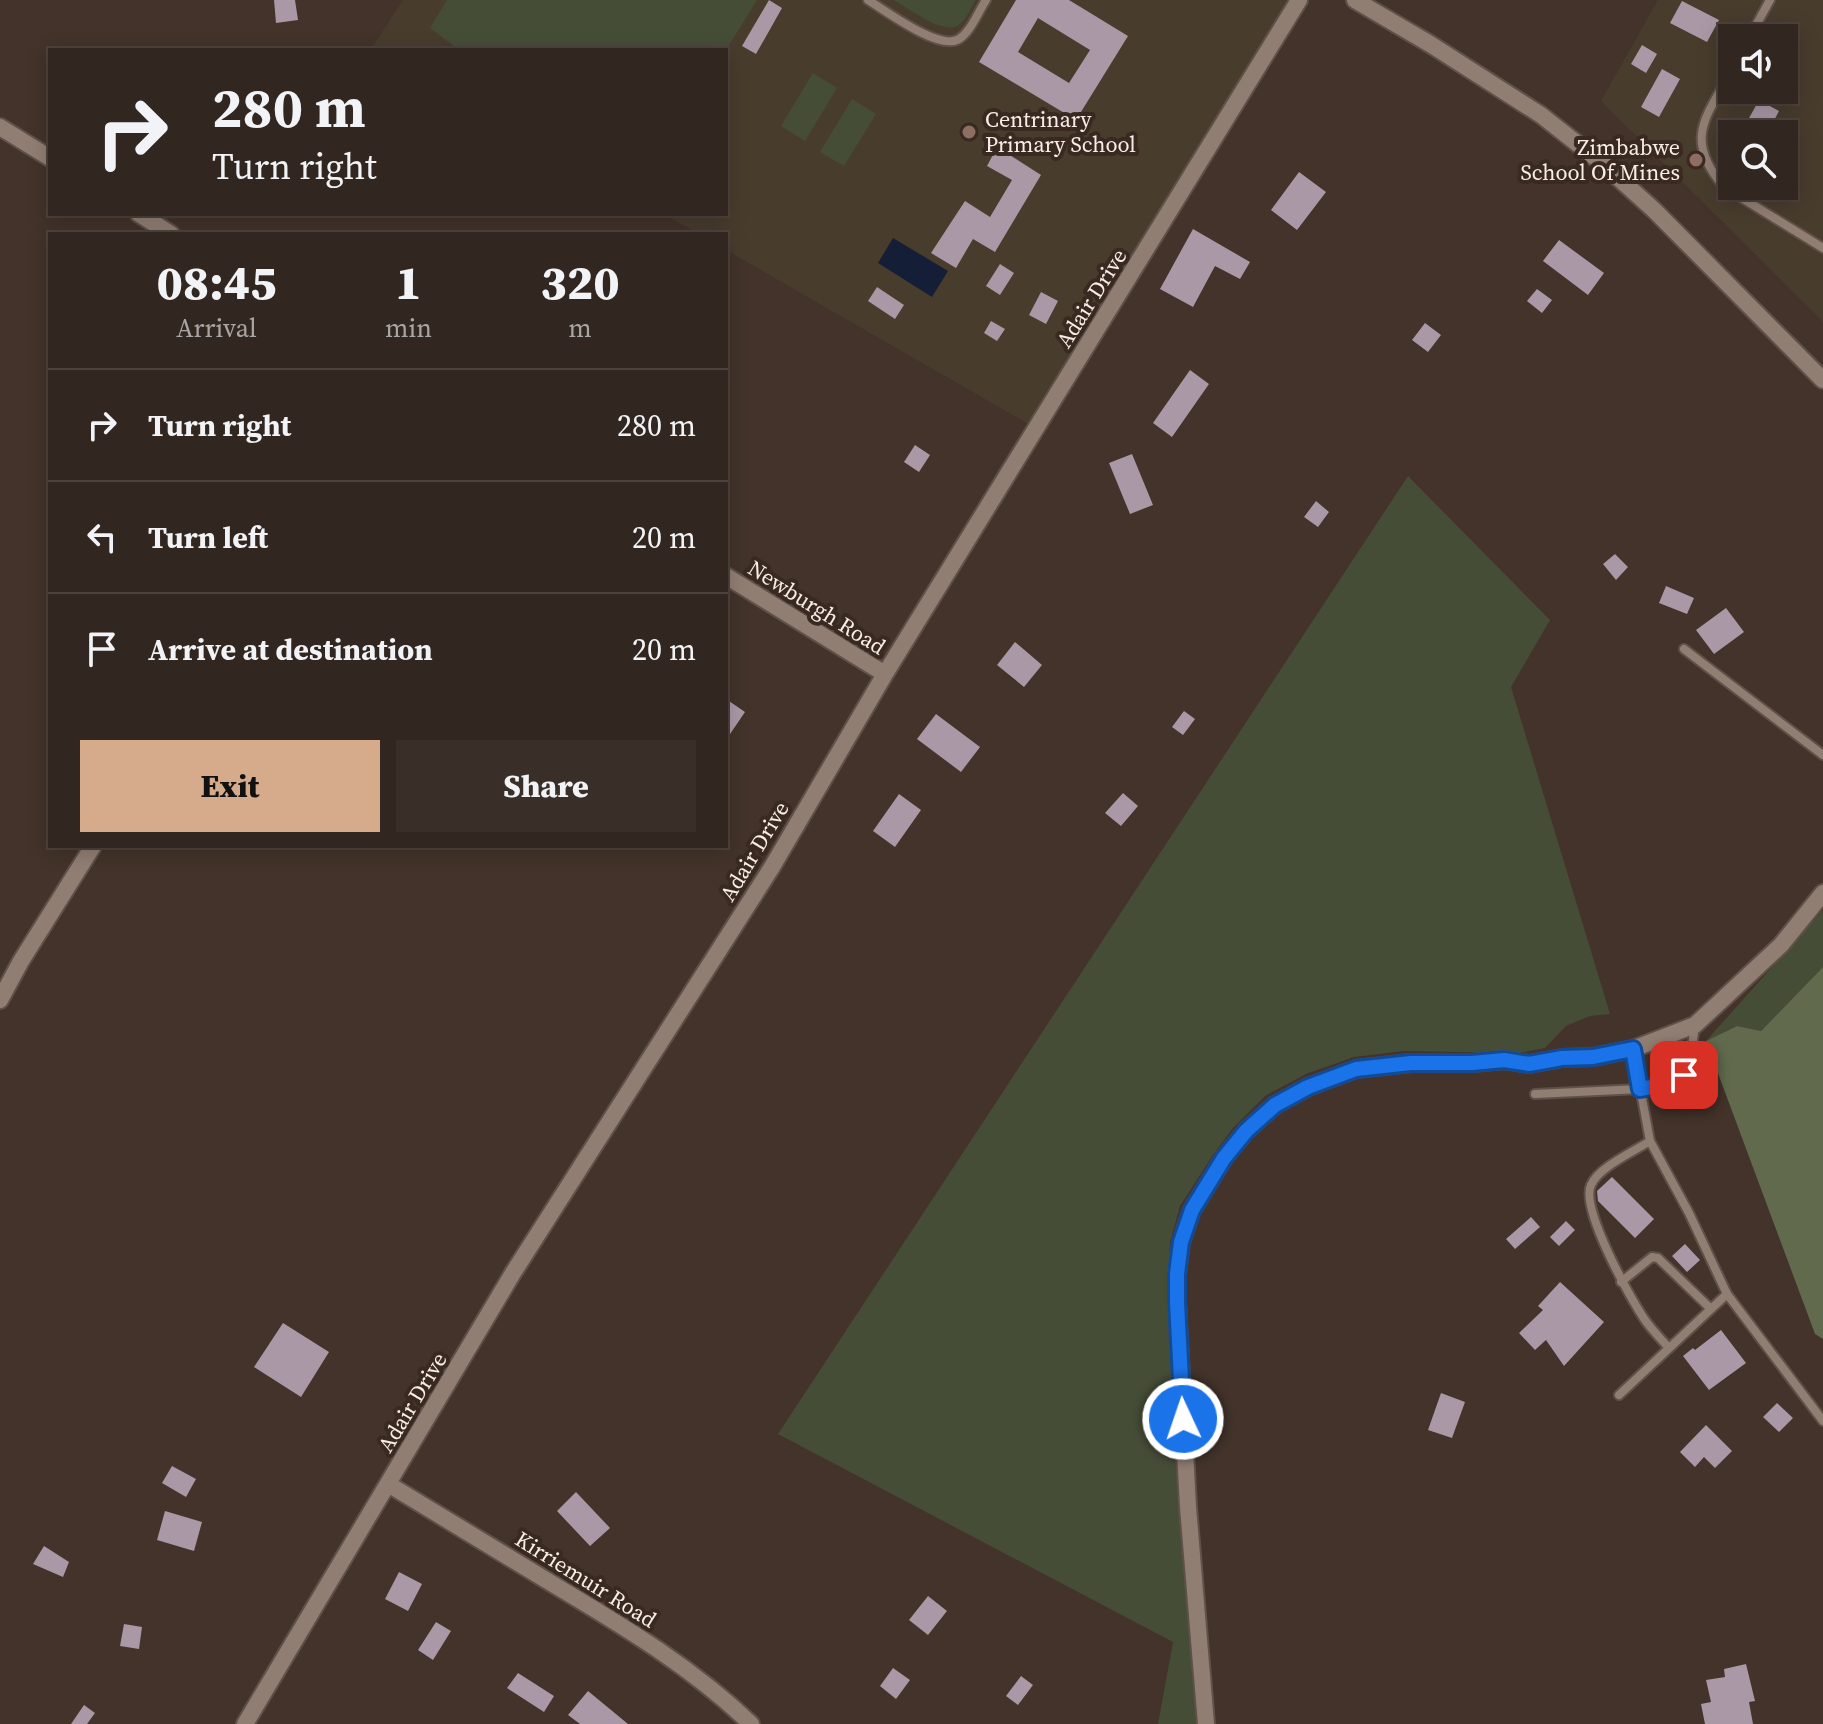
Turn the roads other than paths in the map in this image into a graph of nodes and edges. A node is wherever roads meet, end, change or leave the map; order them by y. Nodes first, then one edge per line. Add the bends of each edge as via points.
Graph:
1 (868, 0) edge
2 (986, 0) edge
3 (1299, 0) edge
4 (1355, 0) edge
5 (1770, 0) edge
6 (1757, 24) edge
7 (1718, 96) edge
8 (0, 127) edge
9 (48, 157) edge
10 (142, 216) edge
11 (168, 232) edge
12 (1823, 248) edge
13 (1823, 380) edge
14 (728, 577) edge
15 (1684, 649) dead end
16 (885, 674) junction
17 (1823, 755) edge
18 (92, 848) edge
19 (1823, 893) edge
20 (0, 1000) edge
21 (1695, 1025) junction
22 (1633, 1049) junction
23 (1640, 1089) junction
24 (1535, 1094) dead end
25 (1650, 1141) junction
26 (1621, 1282) junction
27 (1727, 1294) junction
28 (1711, 1309) junction
29 (1669, 1348) junction
30 (1619, 1395) dead end
31 (1823, 1421) edge
32 (388, 1484) junction
33 (245, 1724) edge
34 (751, 1724) edge
35 (1206, 1724) edge

1 - 2 lane via 947,42 964,35
3 - 16 street, Adair Drive
4 - 13 street via 1541,115 1603,164
5 - 6 lane
7 - 12 lane via 1700,133 1713,175
8 - 9 street
10 - 11 street
14 - 16 street, Newburgh Road
15 - 17 lane
16 - 32 street, Adair Drive via 772,867 513,1273
18 - 20 street
19 - 21 street via 1781,945
21 - 22 street
21 - 23 lane via 1684,1075 1676,1083
22 - 23 lane
22 - 35 street via 1529,1064 1504,1060 1356,1069 1275,1105 1224,1158 1192,1210 1177,1274 1188,1507
23 - 24 lane
23 - 25 lane
25 - 26 lane via 1601,1172 1588,1194
25 - 27 lane
26 - 28 lane via 1652,1257 1658,1258
26 - 29 lane
27 - 28 lane
27 - 31 lane
28 - 29 lane
29 - 30 lane
32 - 33 street, Adair Drive
32 - 34 street, Kirriemuir Road via 685,1668

